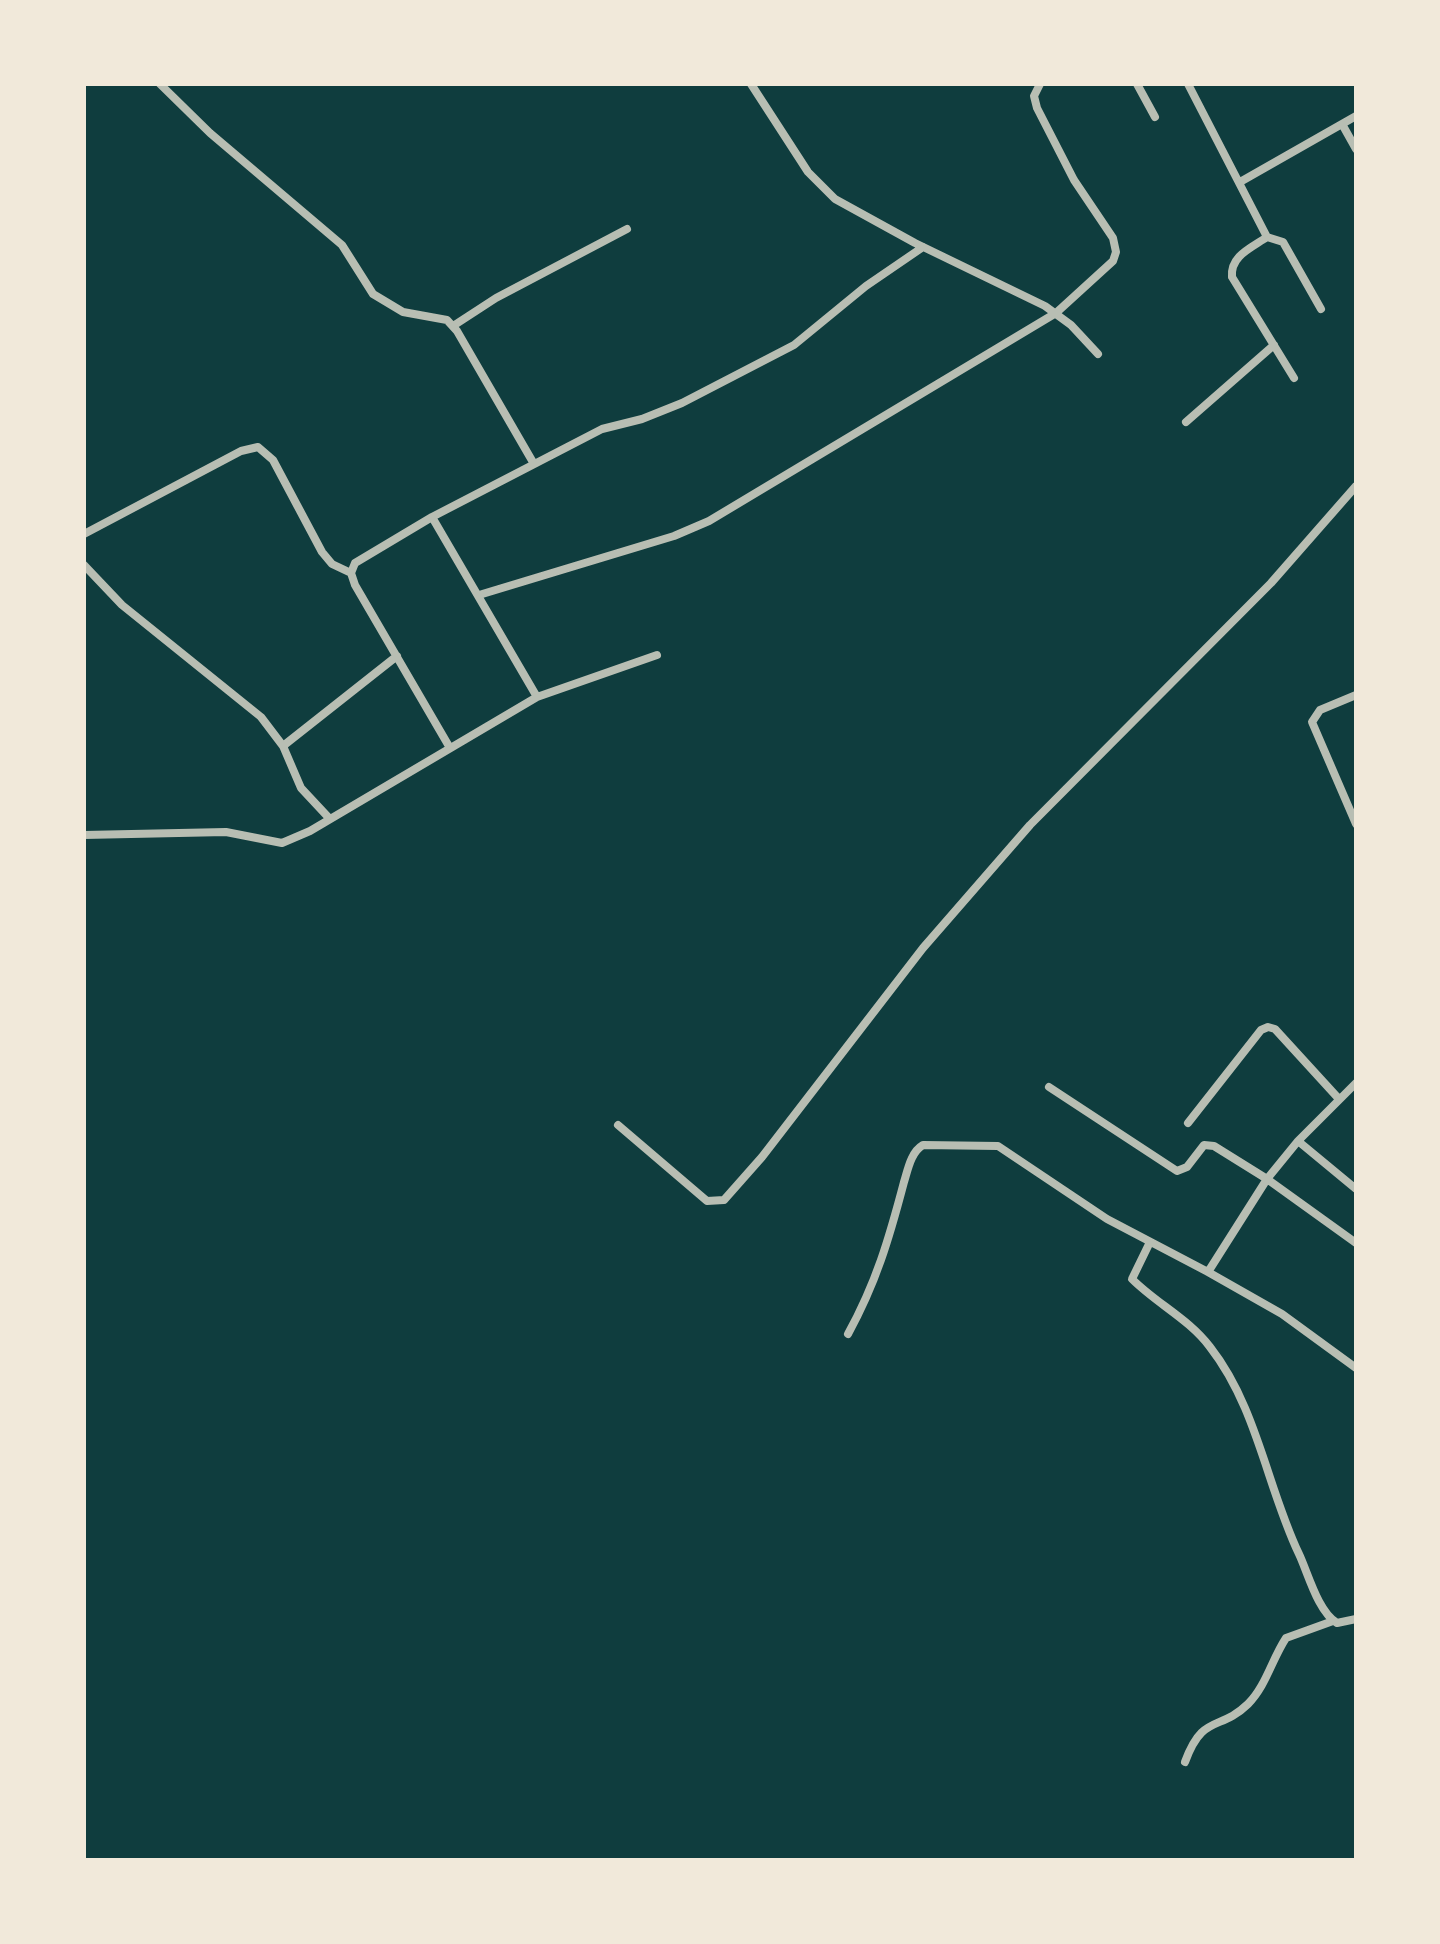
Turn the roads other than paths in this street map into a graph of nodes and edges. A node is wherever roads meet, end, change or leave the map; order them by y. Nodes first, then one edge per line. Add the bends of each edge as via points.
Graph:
1 (160, 84) edge
2 (751, 84) edge
3 (1040, 84) edge
4 (1137, 84) edge
5 (1188, 84) edge
6 (1356, 116) edge
7 (1155, 117) dead end
8 (1342, 124) junction
9 (1356, 149) edge
10 (1240, 182) junction
11 (627, 229) dead end
12 (1267, 237) junction
13 (923, 247) junction
14 (1321, 309) dead end
15 (1056, 313) junction
16 (453, 326) junction
17 (1274, 345) junction
18 (1098, 354) dead end
19 (1294, 378) dead end
20 (1186, 422) dead end
21 (534, 464) junction
22 (1356, 486) edge
23 (432, 517) junction
24 (84, 534) edge
25 (84, 565) edge
26 (351, 573) junction
27 (479, 595) junction
28 (657, 655) dead end
29 (397, 656) junction
30 (1356, 695) edge
31 (537, 697) junction
32 (283, 746) junction
33 (450, 748) junction
34 (329, 818) junction
35 (1356, 824) edge
36 (84, 835) edge
37 (1356, 1083) edge
38 (1049, 1087) dead end
39 (1339, 1099) junction
40 (1188, 1123) dead end
41 (618, 1125) dead end
42 (1298, 1141) junction
43 (1267, 1179) junction
44 (1356, 1189) edge
45 (1150, 1242) junction
46 (1356, 1243) edge
47 (1208, 1272) junction
48 (848, 1334) dead end
49 (1356, 1368) edge
50 (1356, 1619) edge
51 (1333, 1621) junction
52 (1185, 1762) dead end

1 - 16 street via 342,245 373,294 403,312 447,320
2 - 13 street via 821,186 849,209
3 - 15 street via 1034,96 1037,108 1074,180 1113,238 1116,252 1113,261
4 - 7 street
5 - 10 street
6 - 8 street
8 - 9 street
8 - 10 street
10 - 12 street
11 - 16 street
12 - 14 street via 1283,242
12 - 17 street via 1231,267
13 - 15 street
13 - 21 street via 794,345 682,403 602,429
15 - 18 street
15 - 27 street via 709,521
16 - 21 street
17 - 19 street
17 - 20 street
21 - 23 street
22 - 41 street via 1271,583 1030,825 923,948 724,1200 707,1201
23 - 26 street via 367,554
23 - 27 street
24 - 26 street via 241,451 258,447 273,460 322,552 341,571
25 - 32 street via 122,605 248,704
26 - 29 street
27 - 31 street
28 - 31 street
29 - 32 street
29 - 33 street
30 - 35 street via 1320,710 1312,722
31 - 33 street
32 - 34 street via 301,788
33 - 34 street
34 - 36 street via 282,843 226,832
37 - 39 street
38 - 43 street via 1177,1171 1187,1167 1204,1145
39 - 40 street via 1268,1027
39 - 42 street
42 - 43 street
42 - 44 street
43 - 46 street
43 - 47 street
45 - 47 street
45 - 48 street via 998,1146 923,1145 906,1176 877,1278
45 - 51 street via 1132,1279 1199,1333 1221,1363 1262,1451 1292,1540
47 - 49 street via 1282,1314
50 - 51 street
51 - 52 street via 1286,1638 1250,1702 1204,1727

